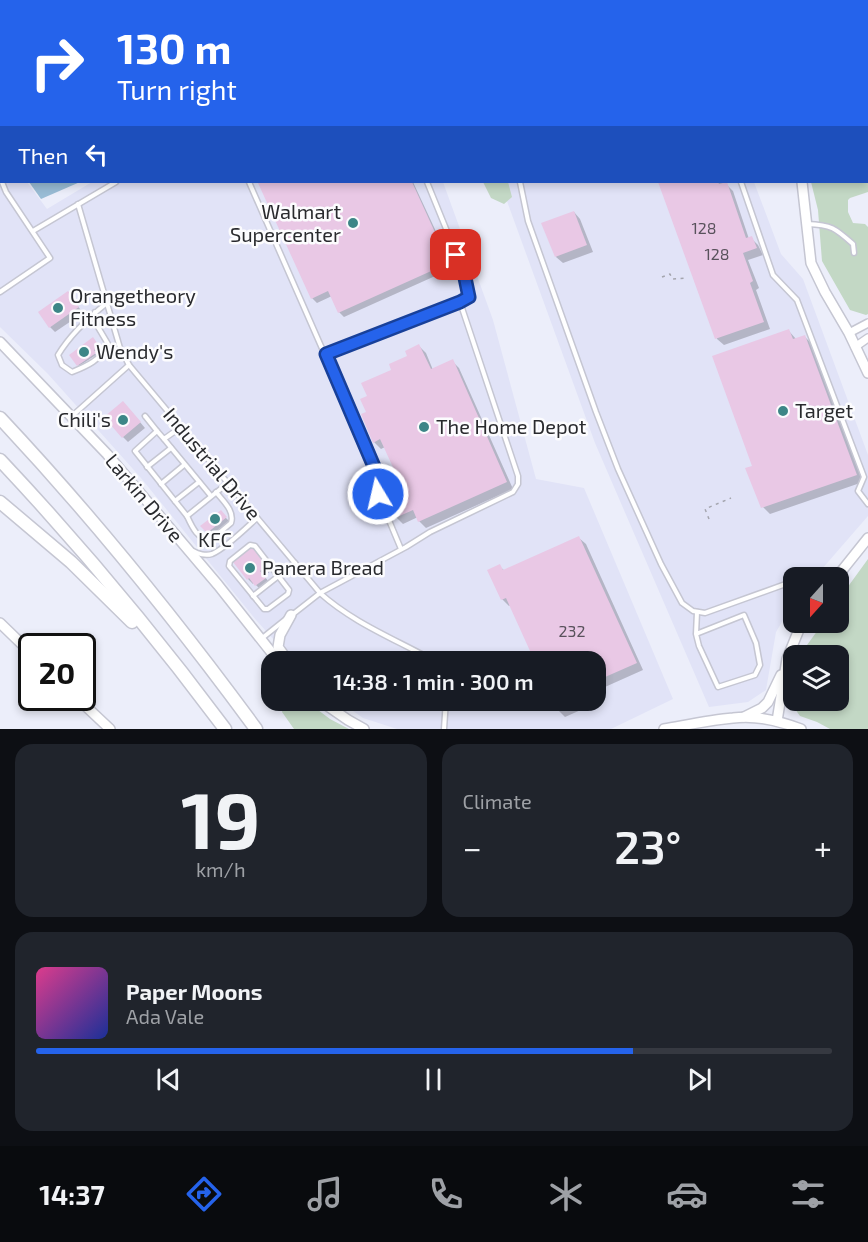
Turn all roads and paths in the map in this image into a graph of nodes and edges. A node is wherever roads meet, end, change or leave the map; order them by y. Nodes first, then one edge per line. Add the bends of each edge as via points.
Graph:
1 (2, 183) edge
2 (114, 183) edge
3 (249, 183) edge
4 (427, 183) edge
5 (520, 183) edge
6 (741, 183) edge
7 (802, 183) edge
8 (78, 204) junction
9 (807, 224) junction
10 (33, 231) junction
11 (854, 253) dead end
12 (662, 277) dead end
13 (687, 278) dead end
14 (0, 292) edge
15 (460, 302) junction
16 (107, 303) junction
17 (95, 312) junction
18 (868, 323) edge
19 (849, 333) junction
20 (868, 338) edge
21 (0, 342) edge
22 (855, 346) junction
23 (326, 354) junction
24 (129, 365) junction
25 (868, 373) edge
26 (0, 416) edge
27 (145, 416) dead end
28 (72, 417) junction
29 (181, 427) junction
30 (157, 431) junction
31 (164, 440) junction
32 (171, 448) junction
33 (0, 460) edge
34 (184, 465) junction
35 (147, 467) junction
36 (199, 482) junction
37 (228, 483) junction
38 (161, 484) junction
39 (216, 492) junction
40 (211, 496) junction
41 (731, 498) dead end
42 (175, 501) junction
43 (0, 502) edge
44 (868, 504) edge
45 (187, 516) junction
46 (257, 518) junction
47 (710, 519) dead end
48 (868, 538) edge
49 (186, 548) junction
50 (401, 549) junction
51 (295, 563) junction
52 (845, 567) edge
53 (278, 575) junction
54 (783, 585) edge
55 (320, 593) junction
56 (253, 596) junction
57 (697, 612) junction
58 (291, 615) junction
59 (0, 624) edge
60 (696, 634) junction
61 (260, 639) junction
62 (18, 641) edge
63 (270, 651) edge
64 (281, 651) edge
65 (415, 651) edge
66 (783, 668) edge
67 (783, 684) edge
68 (196, 690) junction
69 (91, 711) edge
70 (335, 711) edge
71 (445, 711) edge
72 (742, 718) junction
73 (777, 721) junction
74 (110, 729) edge
75 (225, 729) edge
76 (256, 729) edge
77 (364, 729) edge
78 (444, 729) edge
79 (664, 729) edge
80 (801, 729) edge

1 - 10 lane
2 - 8 lane
3 - 23 lane
4 - 15 lane via 464,273 469,297
5 - 57 lane via 528,221 618,469 682,603
6 - 44 lane via 773,275 797,300 864,477 858,491
7 - 9 street
8 - 10 lane
8 - 16 lane, Industrial Drive
9 - 11 lane via 837,230 853,244
9 - 19 street via 811,263
10 - 14 lane via 50,258
12 - 13 path via 670,274 672,279
15 - 23 lane
15 - 50 lane via 518,484 513,492
16 - 17 lane
16 - 24 lane, Industrial Drive
17 - 17 lane via 58,355 62,365 72,372 90,364 108,344 99,332
18 - 19 street
19 - 22 street
20 - 22 street
21 - 28 street, Larkin Drive
22 - 25 street
23 - 50 lane via 378,476 378,494
24 - 28 lane
24 - 29 lane, Industrial Drive
26 - 76 highway via 146,585
27 - 30 lane
28 - 49 street, Larkin Drive
29 - 31 lane
29 - 37 lane, Industrial Drive
30 - 31 lane
30 - 35 lane via 135,451
31 - 32 lane
32 - 34 lane
32 - 35 lane
33 - 68 highway via 96,567
34 - 36 lane
34 - 38 lane
35 - 38 lane
36 - 40 lane
36 - 42 lane
37 - 39 lane
37 - 46 lane, Industrial Drive
38 - 42 lane
39 - 40 lane
39 - 45 lane via 233,520 212,539 201,538
40 - 45 lane
41 - 47 path via 705,509
42 - 45 lane
43 - 68 highway via 88,578
46 - 49 lane via 210,555
46 - 51 lane, Industrial Drive
48 - 52 street
49 - 61 street, Larkin Drive
50 - 55 lane
51 - 53 lane
51 - 55 lane, Industrial Drive
53 - 56 lane
53 - 56 lane via 288,594 266,610
53 - 56 lane via 252,544 230,561 230,568
54 - 57 lane via 705,614
55 - 58 lane
55 - 65 lane, Industrial Drive via 374,630
57 - 60 lane
58 - 61 lane
58 - 64 street via 280,635
59 - 62 street
60 - 60 lane via 718,687 755,675 760,665 756,643 744,615
61 - 63 street, Larkin Drive
66 - 72 street via 768,702
67 - 73 street
68 - 75 highway
69 - 74 street
70 - 77 street
71 - 78 lane
72 - 73 street
72 - 79 street
73 - 80 street

